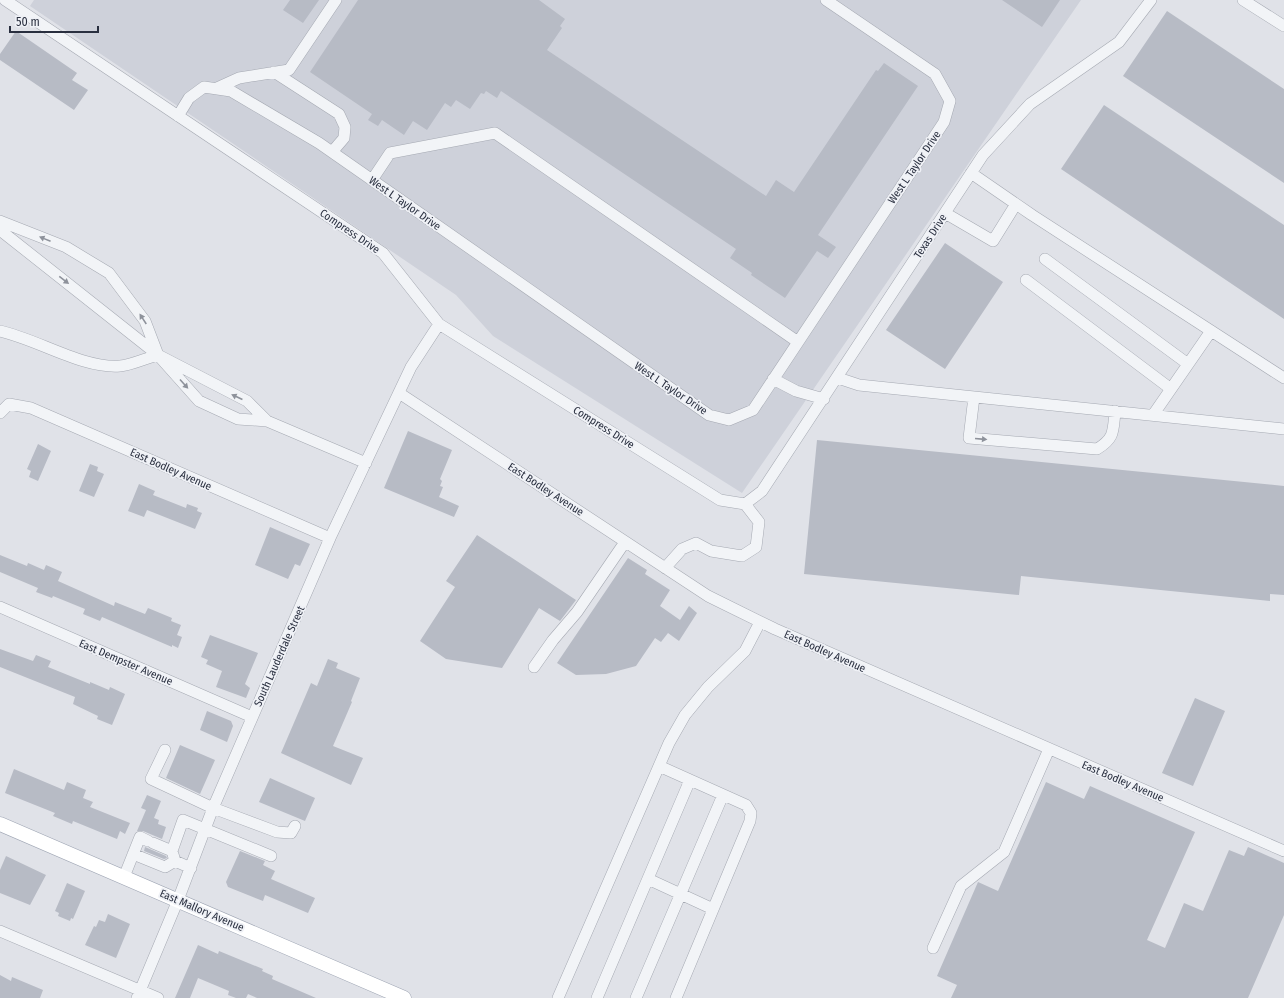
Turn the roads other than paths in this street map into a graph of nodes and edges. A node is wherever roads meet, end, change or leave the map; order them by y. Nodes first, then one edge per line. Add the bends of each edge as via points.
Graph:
1 (336, 0) edge
2 (826, 0) edge
3 (1151, 0) edge
4 (1243, 0) edge
5 (12, 2) edge
6 (1284, 26) edge
7 (274, 72) junction
8 (217, 88) junction
9 (178, 116) junction
10 (332, 152) junction
11 (971, 173) junction
12 (372, 180) junction
13 (1016, 204) junction
14 (945, 212) junction
15 (0, 221) edge
16 (0, 230) edge
17 (1045, 259) dead end
18 (1026, 280) dead end
19 (439, 324) junction
20 (0, 331) edge
21 (1211, 331) junction
22 (798, 342) junction
23 (158, 355) junction
24 (1188, 364) junction
25 (838, 378) junction
26 (1284, 378) edge
27 (773, 379) junction
28 (1171, 389) junction
29 (399, 392) junction
30 (974, 397) junction
31 (824, 399) junction
32 (1115, 411) junction
33 (0, 413) edge
34 (1153, 415) junction
35 (267, 421) junction
36 (1284, 429) edge
37 (366, 463) junction
38 (745, 504) junction
39 (330, 538) junction
40 (625, 542) junction
41 (665, 568) junction
42 (0, 608) edge
43 (760, 622) junction
44 (534, 667) dead end
45 (252, 716) junction
46 (1050, 749) junction
47 (165, 750) dead end
48 (659, 766) junction
49 (690, 780) junction
50 (723, 795) junction
51 (213, 808) junction
52 (0, 824) edge
53 (295, 826) dead end
54 (205, 830) junction
55 (1284, 851) edge
56 (133, 854) junction
57 (173, 856) junction
58 (271, 856) dead end
59 (191, 868) junction
60 (124, 877) junction
61 (648, 879) junction
62 (681, 894) junction
63 (178, 900) junction
64 (714, 909) junction
65 (0, 931) edge
66 (933, 948) dead end
67 (139, 994) edge
68 (158, 998) edge
69 (404, 998) edge
70 (558, 998) edge
71 (597, 998) edge
72 (636, 998) edge
73 (676, 998) edge

1 - 7 street via 289,70
2 - 22 street, West L Taylor Drive via 935,74 950,101 944,122
3 - 11 street, Texas Drive via 1119,42 1030,104 983,155
4 - 6 street
5 - 9 street, Compress Drive
7 - 8 street via 239,78
7 - 10 street via 339,114 345,127 344,138
8 - 9 street, West L Taylor Drive via 204,87 189,98
8 - 10 street, West L Taylor Drive via 231,91
9 - 19 street, Compress Drive via 383,253
10 - 12 street, West L Taylor Drive
11 - 13 street
11 - 14 street, Texas Drive
12 - 22 street via 390,153 495,133
12 - 27 street, West L Taylor Drive via 709,415 729,420 753,410
13 - 14 street via 993,241
13 - 21 street
14 - 25 street, Texas Drive
23 -> 15 street via 145,321 109,273 66,247
16 -> 23 street
17 - 24 street
18 - 28 street
19 - 29 street, South Lauderdale Street via 411,367
19 - 38 street, Compress Drive via 720,500
20 - 23 street via 20,335 90,363 120,366
21 - 24 street
21 - 26 street
22 - 27 street, West L Taylor Drive
35 -> 23 street via 247,401
23 -> 35 street via 199,401 238,419
24 - 28 street
25 - 30 street via 859,385
25 - 31 street, Texas Drive
27 - 31 street via 796,391
28 - 34 street
29 - 37 street, South Lauderdale Street
29 - 40 street, East Bodley Avenue
30 - 32 street
30 -> 32 street via 969,438 1096,449 1106,444 1113,436
31 - 38 street, Texas Drive via 762,491
32 - 34 street
33 - 39 street, East Bodley Avenue via 9,404 31,408
34 - 36 street
35 - 37 street
37 - 39 street, South Lauderdale Street
38 - 41 street via 759,522 756,547 742,556 711,552 696,543 682,550
39 - 45 street, South Lauderdale Street
40 - 41 street, East Bodley Avenue
40 - 44 street via 577,612
41 - 43 street, East Bodley Avenue via 708,596
42 - 45 street, East Dempster Avenue
43 - 46 street, East Bodley Avenue
43 - 48 street via 745,651 685,714
45 - 51 street, South Lauderdale Street
46 - 55 street, East Bodley Avenue
46 - 66 street via 1004,852 961,886
47 - 51 street via 151,779
48 - 49 street
48 - 70 street
49 - 50 street
49 - 61 street
50 - 62 street
50 - 64 street via 746,805 751,812 750,821
51 - 53 street via 277,832 290,833
51 - 54 street, South Lauderdale Street
52 - 60 main road, East Mallory Avenue
54 - 57 street via 183,820
54 - 58 street
54 - 59 street, South Lauderdale Street
56 - 57 street via 164,868
56 - 57 street via 140,837
56 - 60 street
57 - 59 street
59 - 63 street, South Lauderdale Street
60 - 63 main road, East Mallory Avenue
61 - 62 street
61 - 71 street
62 - 64 street
62 - 72 street
63 - 67 street, South Lauderdale Street
63 - 69 main road, East Mallory Avenue
64 - 73 street
65 - 67 street
67 - 68 street

